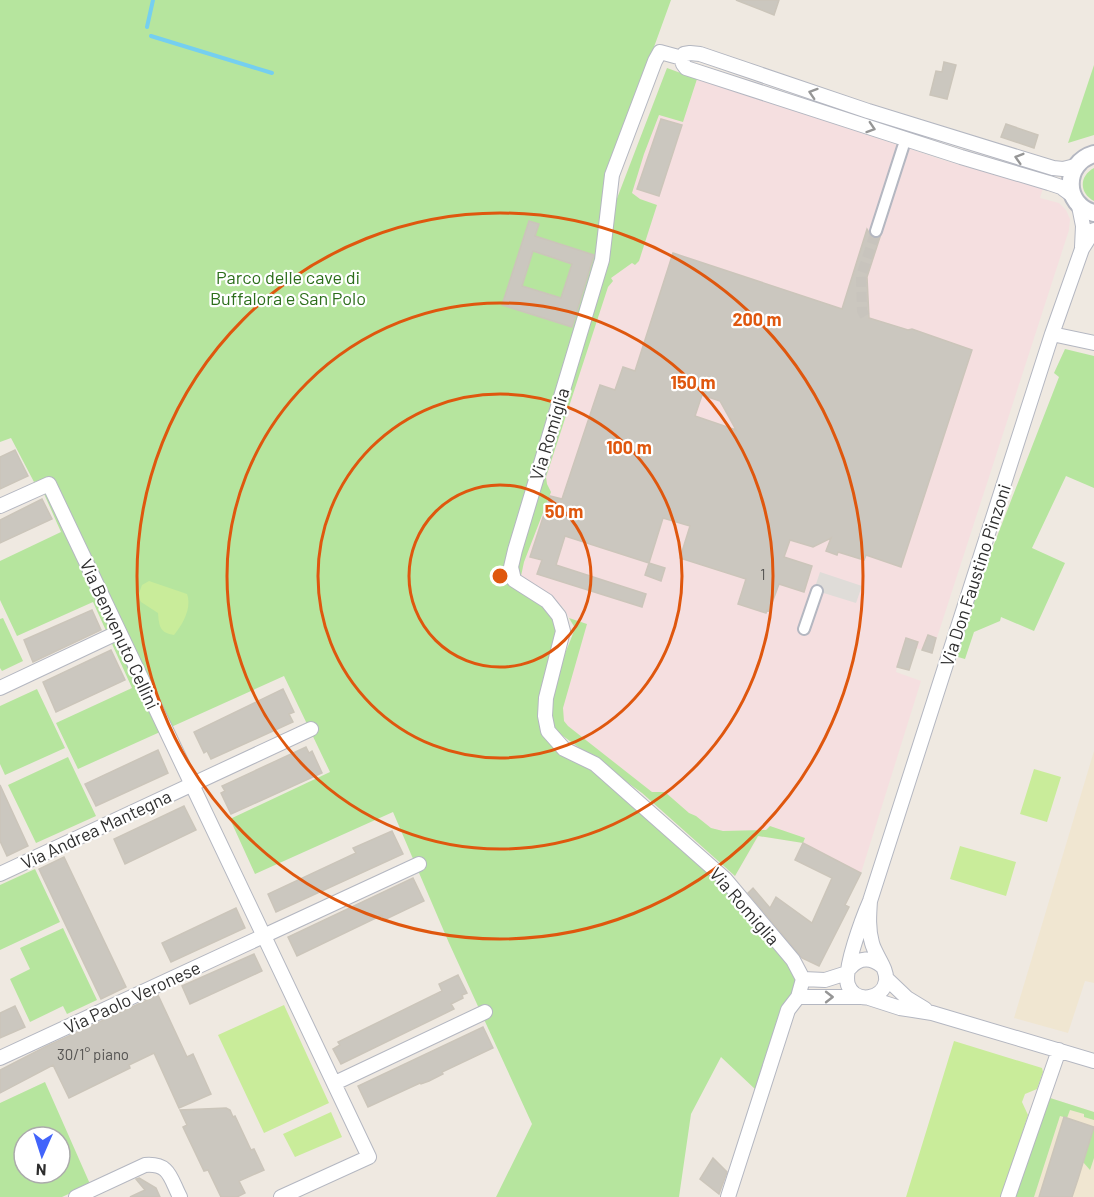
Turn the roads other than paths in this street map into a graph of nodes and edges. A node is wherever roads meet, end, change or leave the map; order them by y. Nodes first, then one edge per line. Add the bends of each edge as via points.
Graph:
1 (682, 58) junction
2 (747, 71) junction
3 (706, 74) junction
4 (856, 107) junction
5 (842, 118) junction
6 (978, 145) junction
7 (903, 147) dead end
8 (1094, 154) edge
9 (961, 158) junction
10 (1075, 166) junction
11 (1082, 205) edge
12 (1094, 230) edge
13 (876, 231) tunnel mouth
14 (1082, 249) junction
15 (1052, 334) junction
16 (1094, 343) edge
17 (0, 506) edge
18 (817, 591) dead end
19 (804, 629) dead end
20 (119, 632) junction
21 (0, 688) edge
22 (312, 729) dead end
23 (192, 783) junction
24 (418, 864) dead end
25 (0, 874) edge
26 (870, 901) junction
27 (264, 935) junction
28 (849, 971) junction
29 (884, 972) junction
30 (803, 979) junction
31 (798, 997) junction
32 (864, 998) junction
33 (485, 1012) dead end
34 (932, 1013) junction
35 (1059, 1050) junction
36 (0, 1058) edge
37 (1094, 1061) edge
38 (334, 1083) junction
39 (76, 1197) edge
40 (180, 1197) edge
41 (281, 1197) edge
42 (728, 1197) edge
43 (1008, 1197) edge

1 - 2 street via 684,54 700,54
1 - 3 street via 687,68
1 - 30 street, Via Romiglia via 660,52 612,175 602,260 512,567 514,580 547,601 559,616 563,631 546,698 548,731 564,749 595,764 725,879 793,960
2 - 3 street via 733,73 713,68
4 -> 2 street
3 - 5 street
4 - 5 street via 844,112
4 - 6 street
5 -> 9 street
6 - 9 street via 969,147
10 -> 6 street via 1053,168
7 - 13 street
8 - 10 street
9 - 11 street via 1061,187
10 - 11 street via 1070,180
11 - 14 street, Via Don Faustino Pinzoni
12 - 14 street, Via Don Faustino Pinzoni
14 - 15 street, Via Don Faustino Pinzoni
15 - 16 street
15 - 26 street, Via Don Faustino Pinzoni
17 - 20 street, Via Benvenuto Cellini via 49,484
18 - 19 street
20 - 21 street
20 - 23 street, Via Benvenuto Cellini
22 - 23 street
23 - 25 street, Via Andrea Mantegna
23 - 27 street, Via Benvenuto Cellini
24 - 27 street
26 - 28 street, Via Don Faustino Pinzoni
26 - 29 street, Via Don Faustino Pinzoni via 869,928
27 - 36 street, Via Paolo Veronese
27 - 38 street, Via Benvenuto Cellini
28 - 29 street via 865,959 877,962
28 - 30 street via 825,980
28 - 32 street via 848,985
29 - 32 street via 883,989
29 - 34 street via 907,998
30 - 31 street
31 -> 32 street
31 - 42 street via 788,1010
32 - 34 street
33 - 38 street
34 - 35 street
35 - 37 street
35 - 43 street
38 - 41 street, Via Benvenuto Cellini via 369,1157
39 - 40 street via 145,1165 157,1164 166,1169

